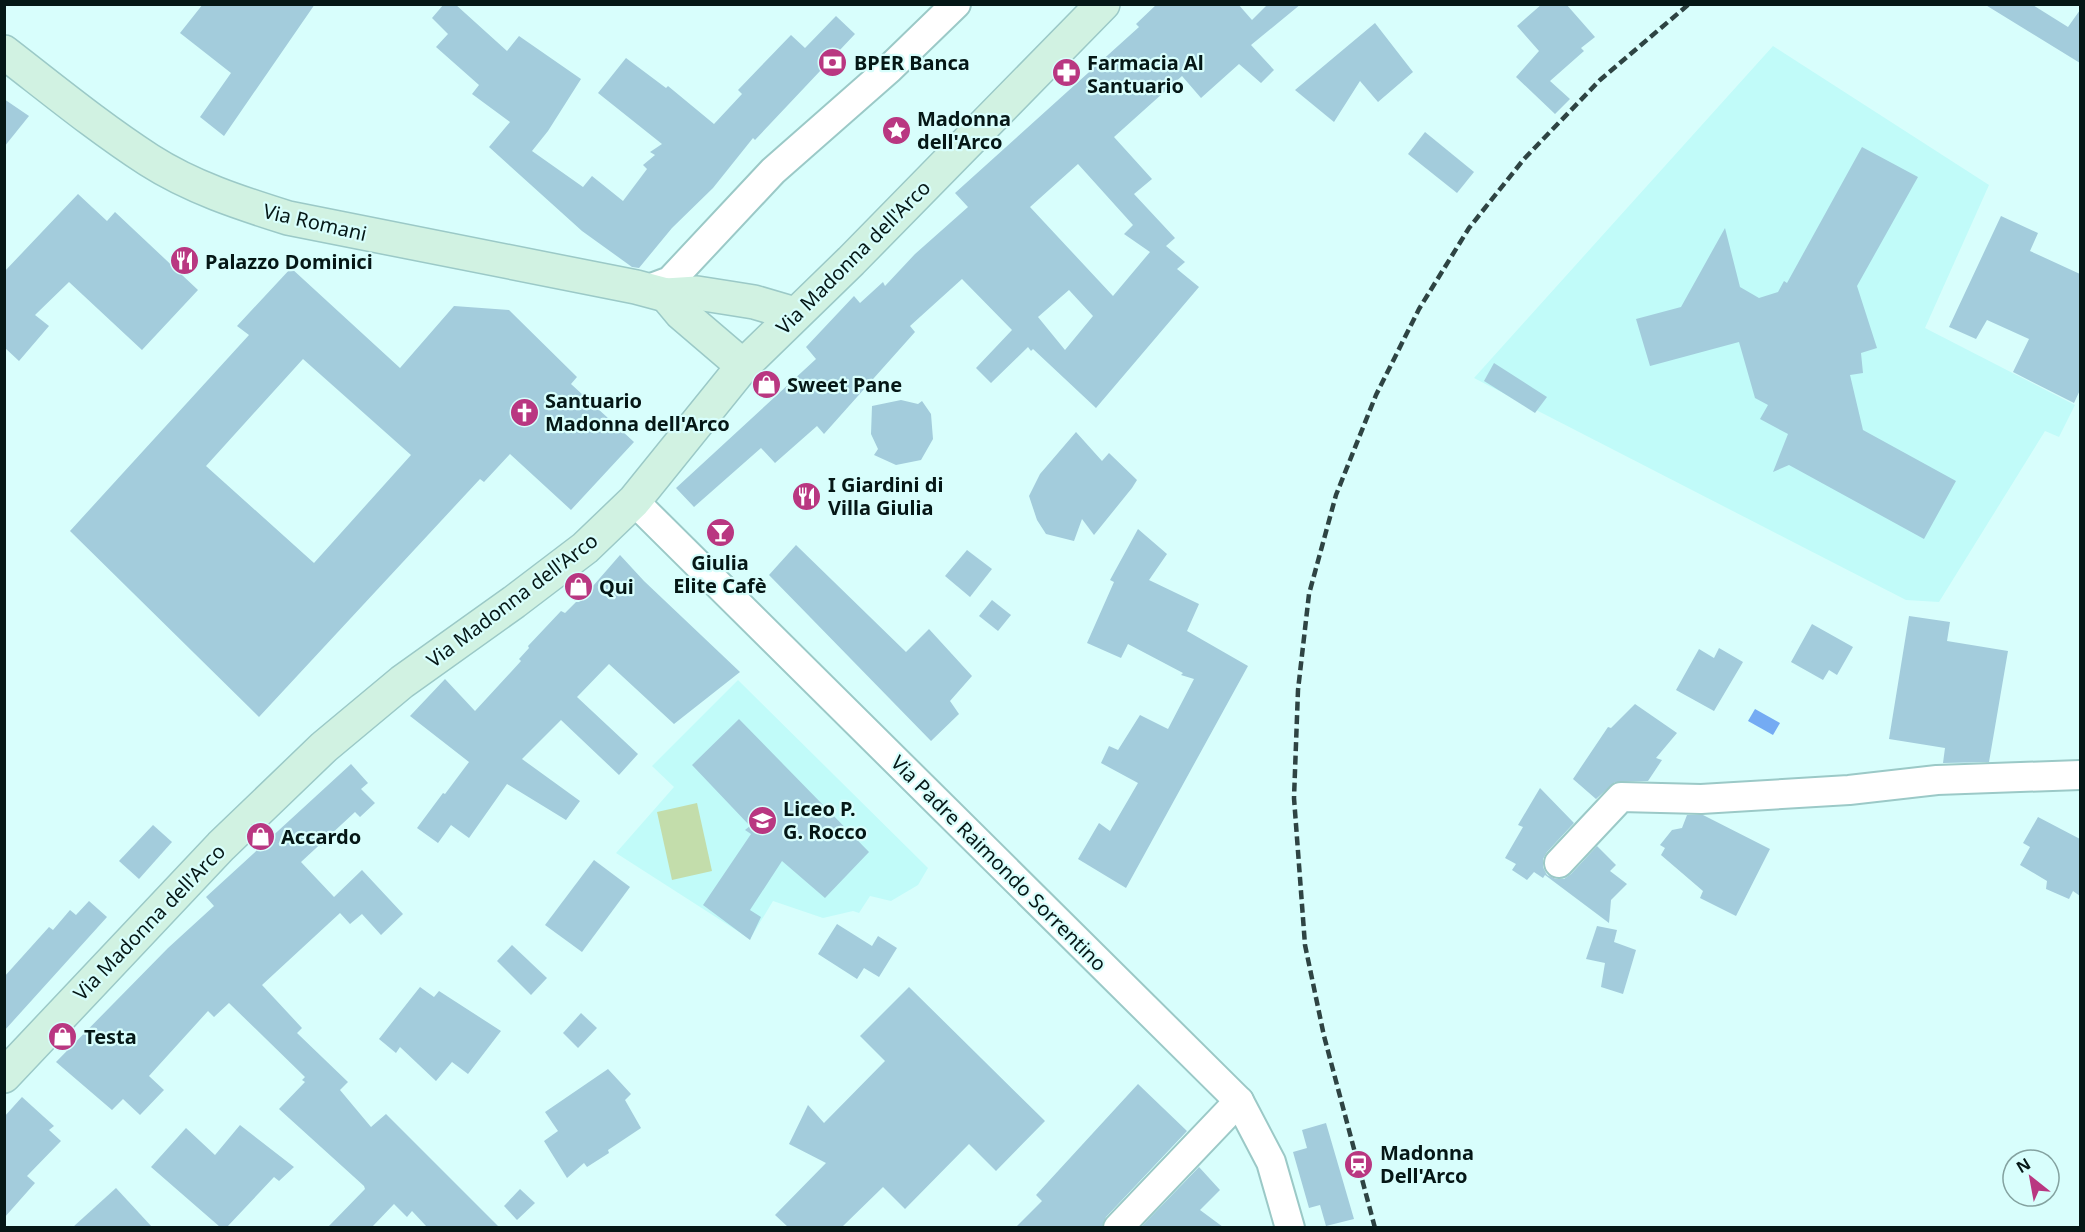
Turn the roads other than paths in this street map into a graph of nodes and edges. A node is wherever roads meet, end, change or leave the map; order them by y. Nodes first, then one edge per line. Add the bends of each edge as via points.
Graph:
1 (956, 4) edge
2 (1102, 4) edge
3 (4, 52) edge
4 (656, 293) junction
5 (795, 314) junction
6 (743, 366) junction
7 (634, 501) junction
8 (2080, 775) edge
9 (1559, 863) dead end
10 (4, 1076) edge
11 (1239, 1101) junction
12 (1118, 1227) edge
13 (1290, 1227) edge

1 - 4 street via 890,69 773,171
2 - 5 main road, Via Madonna dell'Arco
3 - 4 main road, Via Romani via 150,160 241,203 288,218
4 - 5 main road, Via Romani via 697,293 754,302
4 - 6 main road
5 - 6 main road, Via Madonna dell'Arco
6 - 7 main road, Via Madonna dell'Arco
7 - 10 main road, Via Madonna dell'Arco via 585,548 402,682 324,747 221,846
7 - 11 street, Via Padre Raimondo Sorrentino
8 - 9 street via 1937,780 1701,799 1621,797
11 - 12 street
11 - 13 street, Via Padre Raimondo Sorrentino via 1271,1162

